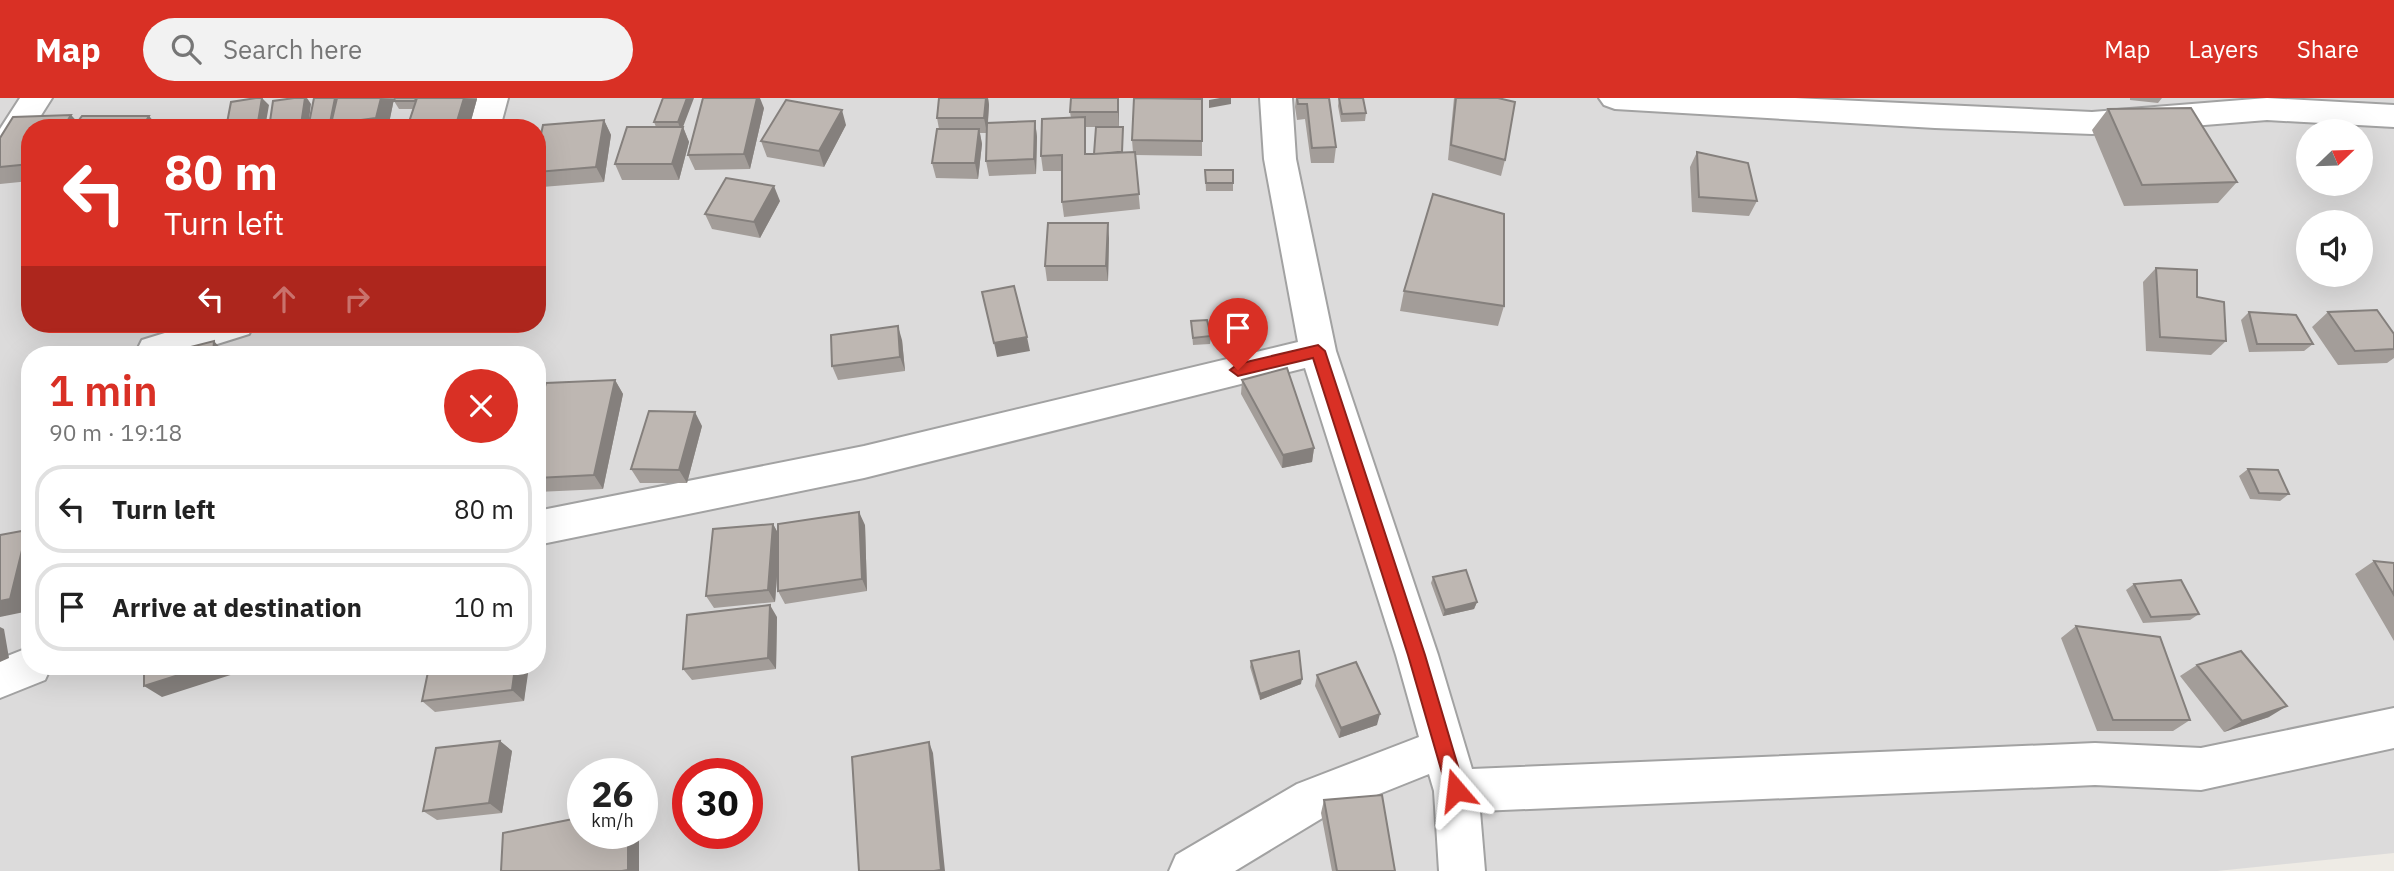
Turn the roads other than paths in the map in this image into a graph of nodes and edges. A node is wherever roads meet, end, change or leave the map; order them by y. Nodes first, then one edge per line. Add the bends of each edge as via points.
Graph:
1 (36, 98) edge
2 (492, 98) edge
3 (1276, 98) edge
4 (1615, 98) edge
5 (2394, 116) edge
6 (23, 119) edge
7 (486, 119) edge
8 (21, 122) edge
9 (0, 155) edge
10 (208, 333) edge
11 (167, 346) edge
12 (1318, 351) junction
13 (546, 526) edge
14 (21, 670) edge
15 (0, 679) edge
16 (2394, 728) edge
17 (1443, 748) junction
18 (1456, 790) junction
19 (1192, 871) edge
20 (1462, 871) edge

1 - 6 street
2 - 7 street
3 - 12 street via 1280,159
4 - 5 street via 2092,123 2267,109
8 - 9 street
10 - 11 street
12 - 13 street via 864,462
12 - 17 street
14 - 15 street
16 - 18 street via 2201,769 2095,764
17 - 18 street
17 - 19 street via 1313,799
18 - 20 street

